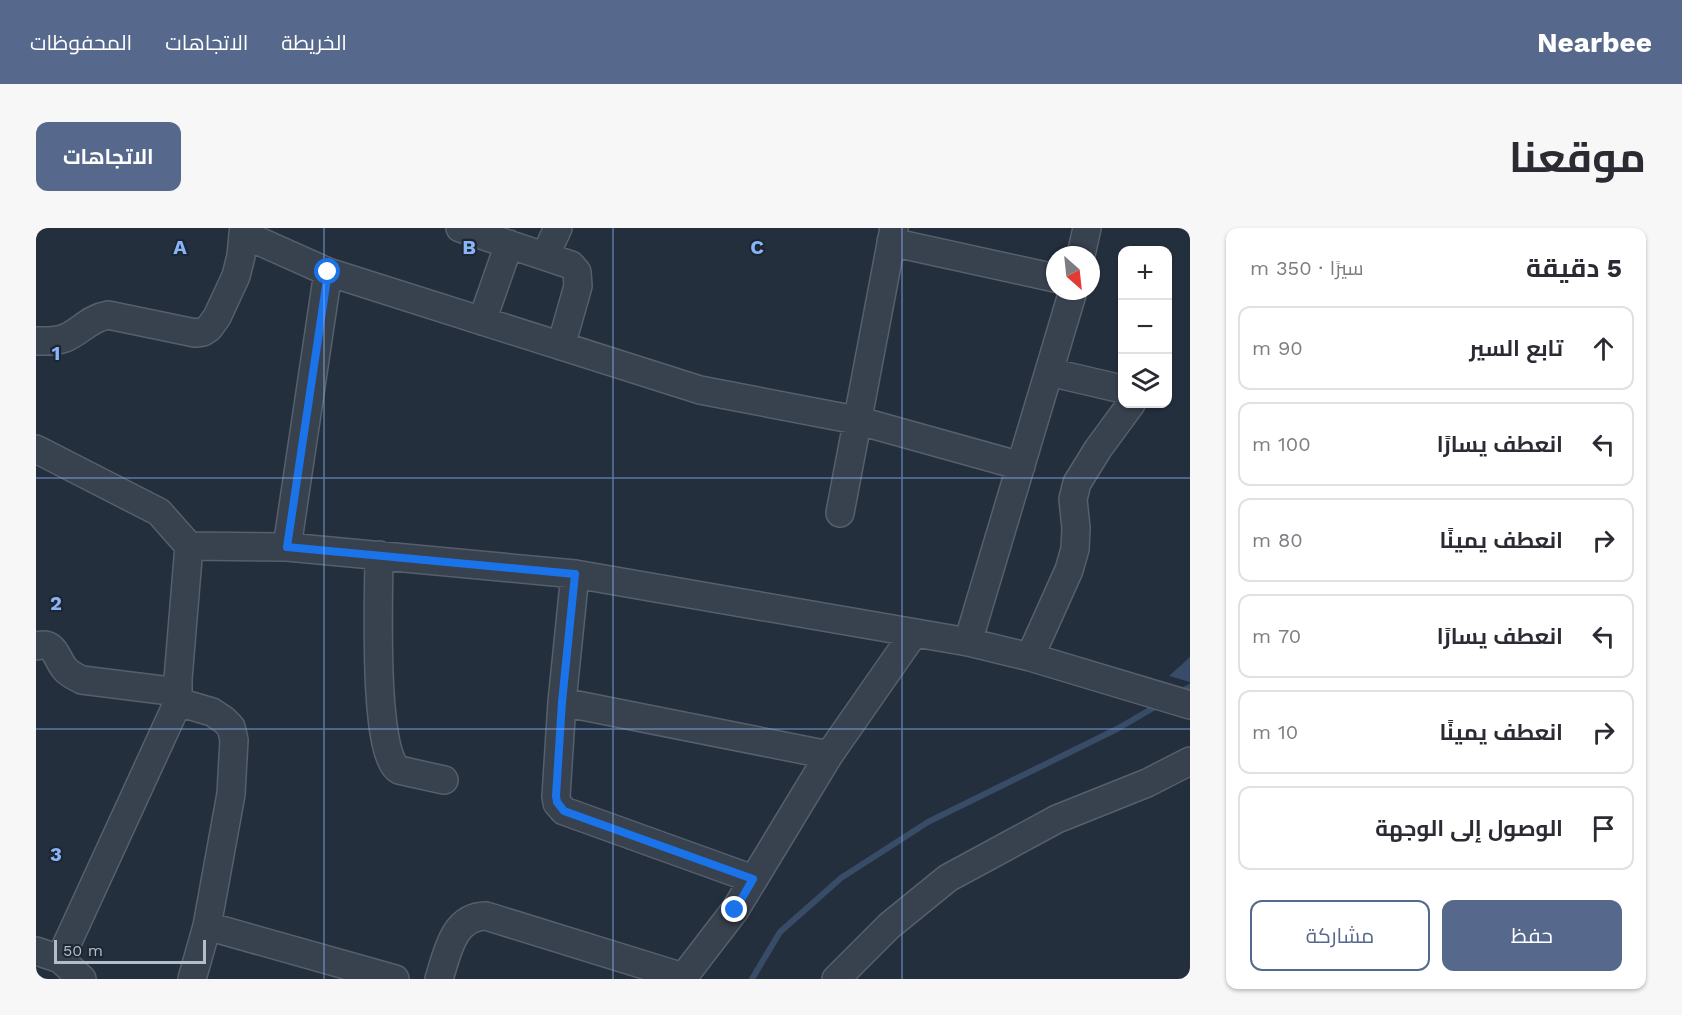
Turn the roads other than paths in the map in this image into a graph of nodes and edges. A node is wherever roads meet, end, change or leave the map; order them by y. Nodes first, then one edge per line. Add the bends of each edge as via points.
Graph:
1 (460, 228) edge
2 (558, 228) edge
3 (1087, 228) edge
4 (244, 231) edge
5 (892, 235) edge
6 (509, 244) junction
7 (1083, 246) edge
8 (545, 256) junction
9 (328, 272) junction
10 (1046, 276) edge
11 (1069, 300) edge
12 (482, 321) junction
13 (36, 341) edge
14 (561, 346) junction
15 (1049, 372) junction
16 (1118, 388) edge
17 (1128, 408) edge
18 (856, 420) junction
19 (36, 449) edge
20 (1021, 466) junction
21 (840, 513) dead end
22 (189, 546) junction
23 (287, 547) junction
24 (379, 555) junction
25 (575, 574) junction
26 (914, 633) junction
27 (968, 642) junction
28 (36, 646) edge
29 (1030, 657) junction
30 (178, 697) junction
31 (562, 702) junction
32 (1190, 705) edge
33 (829, 755) junction
34 (1190, 761) edge
35 (444, 780) dead end
36 (753, 879) junction
37 (207, 926) junction
38 (48, 955) edge
39 (683, 978) edge
40 (82, 979) edge
41 (192, 979) edge
42 (395, 979) edge
43 (439, 979) edge
44 (836, 979) edge

1 - 6 street
2 - 8 street
3 - 7 street
4 - 9 street
4 - 13 street via 236,276 217,317 203,332 108,315 94,319 66,338
5 - 10 street
5 - 18 street
6 - 8 street
6 - 12 street
8 - 14 street via 571,265 577,272 578,286
9 - 12 street
9 - 23 street
11 - 15 street
12 - 14 street
14 - 18 street via 700,390
15 - 16 street
15 - 20 street
17 - 29 street via 1077,483 1073,499 1075,549
18 - 20 street
18 - 21 street
19 - 22 street via 159,512
20 - 27 street
22 - 23 street
22 - 30 street
23 - 24 street
24 - 25 street
24 - 35 street via 379,690 391,760 399,770
25 - 26 street
25 - 31 street
26 - 27 street
26 - 33 street
27 - 29 street
28 - 30 street via 51,648 64,668 82,680
29 - 32 street
30 - 37 street via 224,720 231,727 234,741 231,794
30 - 38 street
31 - 33 street
31 - 36 street via 556,796 564,811
33 - 36 street
34 - 44 street via 1057,819 948,878 889,926
36 - 39 street via 735,910
37 - 41 street
37 - 42 street
38 - 40 street
39 - 43 street via 479,916 458,930

